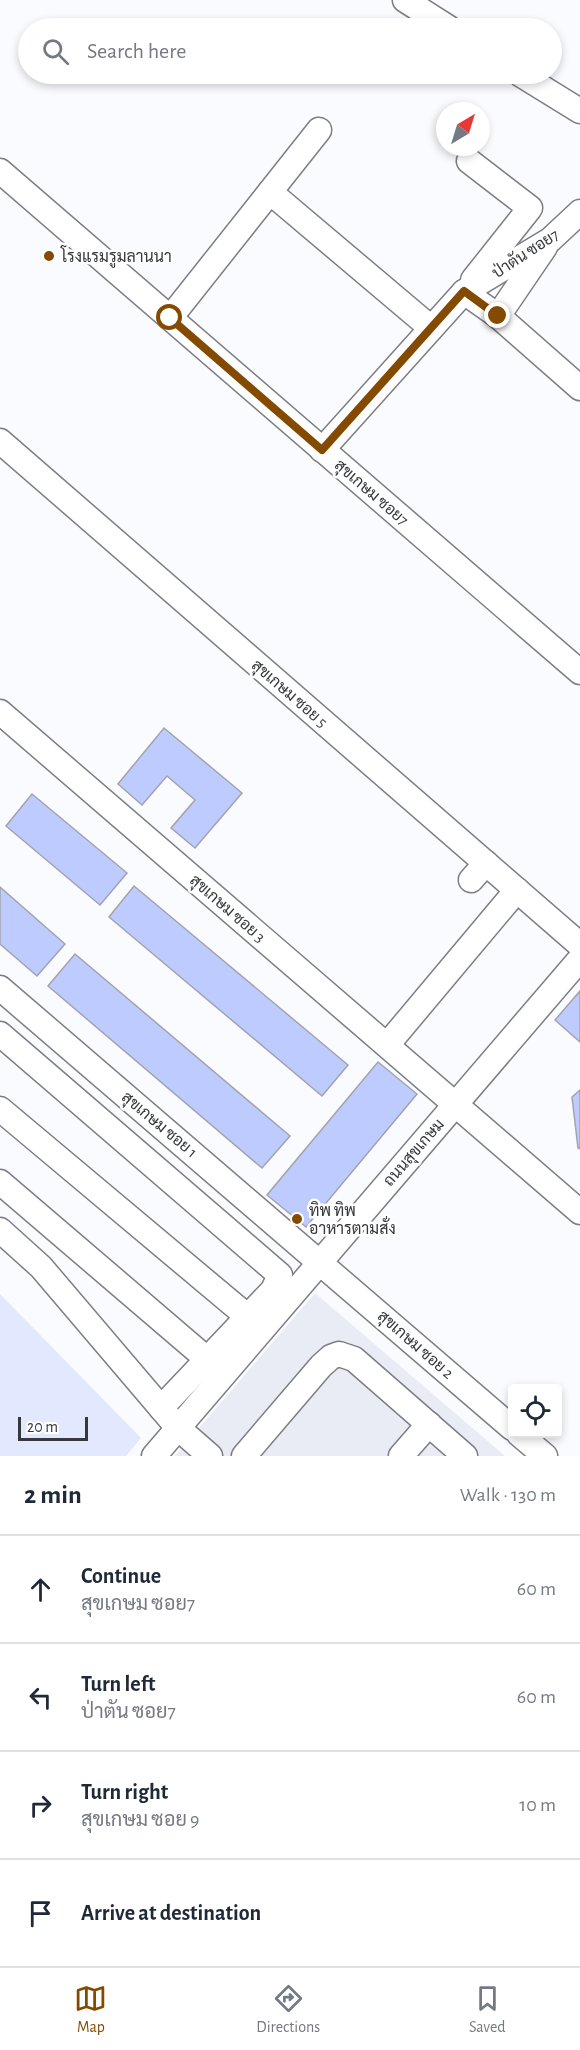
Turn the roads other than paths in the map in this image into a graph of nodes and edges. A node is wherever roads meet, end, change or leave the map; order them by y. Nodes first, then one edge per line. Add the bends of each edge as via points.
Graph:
1 (405, 0) edge
2 (433, 18) edge
3 (536, 84) edge
4 (580, 111) edge
5 (319, 130) dead end
6 (469, 161) dead end
7 (0, 171) edge
8 (270, 192) junction
9 (580, 212) edge
10 (550, 240) junction
11 (464, 291) junction
12 (498, 316) junction
13 (170, 318) junction
14 (431, 328) junction
15 (580, 388) edge
16 (0, 441) edge
17 (322, 450) junction
18 (580, 672) edge
19 (0, 712) edge
20 (517, 890) junction
21 (580, 945) edge
22 (580, 959) edge
23 (0, 988) edge
24 (0, 1034) edge
25 (387, 1045) junction
26 (455, 1104) junction
27 (0, 1109) edge
28 (0, 1182) edge
29 (580, 1212) edge
30 (0, 1230) edge
31 (320, 1261) junction
32 (248, 1317) junction
33 (208, 1360) junction
34 (161, 1408) junction
35 (429, 1424) junction
36 (508, 1424) edge
37 (178, 1428) junction
38 (524, 1438) edge
39 (154, 1456) edge
40 (210, 1456) edge
41 (244, 1456) edge
42 (401, 1456) edge
43 (465, 1456) edge
44 (545, 1456) edge

1 - 2 street
3 - 4 street
5 - 8 street
6 - 11 street via 530,208
7 - 13 street, สุขเกษม ซอย7
8 - 13 street
8 - 14 street
9 - 10 street, ป่าตัน ซอย7
10 - 11 street, ป่าตัน ซอย7
10 - 12 street
11 - 12 street
11 - 14 street, ป่าตัน ซอย7
12 - 15 street
13 - 17 street, สุขเกษม ซอย7
14 - 17 street, ป่าตัน ซอย7
16 - 20 street, สุขเกษม ซอย 5 via 478,872
17 - 18 street, สุขเกษม ซอย7
19 - 25 street, สุขเกษม ซอย 3
20 - 21 street, สุขเกษม ซอย 5
20 - 25 street
22 - 26 street, ถนนสุขเกษม
23 - 31 street, สุขเกษม ซอย 1
24 - 32 street via 280,1275 273,1290
25 - 26 street, สุขเกษม ซอย 3
26 - 29 street, สุขเกษม ซอย 3
26 - 31 street, ถนนสุขเกษม
27 - 32 street
28 - 33 street
30 - 34 street via 41,1267
31 - 36 street, สุขเกษม ซอย 2
31 - 37 street, ถนนสุขเกษม
32 - 33 street
33 - 34 street
34 - 37 street
35 - 41 street via 354,1359 339,1354 321,1366
35 - 42 street
35 - 43 street
37 - 39 street, ถนนสุขเกษม
37 - 40 street
38 - 44 street

